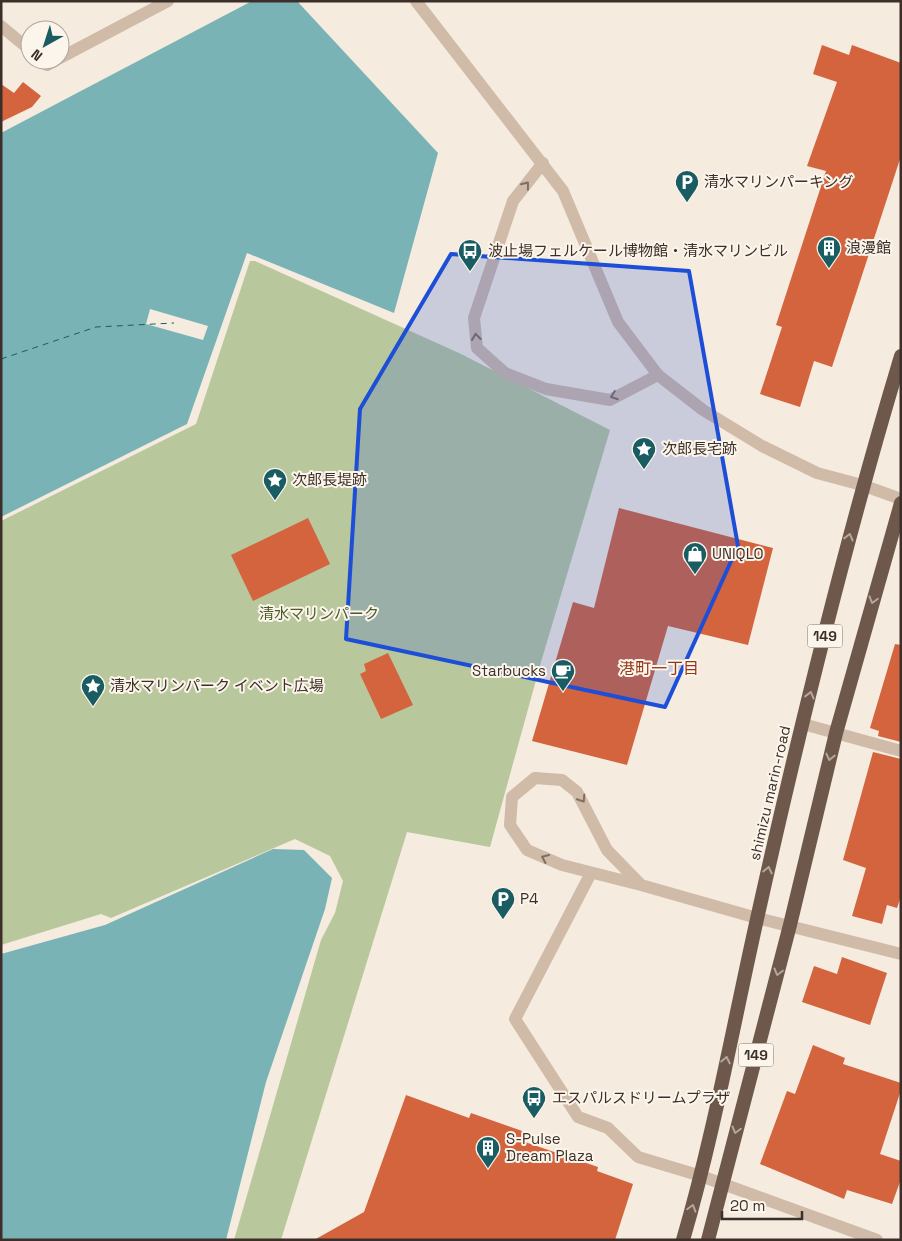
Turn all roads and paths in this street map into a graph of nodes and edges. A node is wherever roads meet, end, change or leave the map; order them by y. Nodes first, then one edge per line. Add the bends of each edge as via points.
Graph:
1 (168, 1) edge
2 (416, 1) edge
3 (1, 26) edge
4 (20, 42) edge
5 (70, 53) edge
6 (543, 163) junction
7 (901, 356) edge
8 (658, 375) junction
9 (862, 485) junction
10 (901, 499) edge
11 (901, 503) edge
12 (803, 724) junction
13 (836, 733) junction
14 (901, 751) edge
15 (591, 873) junction
16 (641, 885) junction
17 (757, 918) junction
18 (790, 925) junction
19 (901, 954) edge
20 (701, 1176) junction
21 (722, 1184) junction
22 (683, 1240) edge
23 (708, 1240) edge
24 (877, 1240) edge

1 - 5 street
2 - 6 street
3 - 4 street
6 - 8 street via 563,191 618,322
8 -> 6 street via 610,400 546,389 505,373 477,348 474,318 513,201
7 - 9 highway, shimizu marin-road / 149
8 - 9 street via 703,410 762,446 817,474
9 - 10 street
12 -> 9 highway, shimizu marin-road / 149
11 -> 13 highway, 149
12 - 13 street
17 -> 12 highway, shimizu marin-road / 149
13 - 14 street
13 -> 18 highway, 149
15 - 16 street
15 -> 16 street via 527,850 510,825 512,797 535,778 562,780 577,792 608,850
15 - 20 street via 515,1019 578,1117 608,1128 638,1157
16 - 17 street
17 - 18 street
20 -> 17 highway, shimizu marin-road / 149
18 - 19 street
18 -> 21 highway, 149
20 - 21 street
22 -> 20 highway, shimizu marin-road / 149
21 - 23 highway, 149
21 - 24 street

